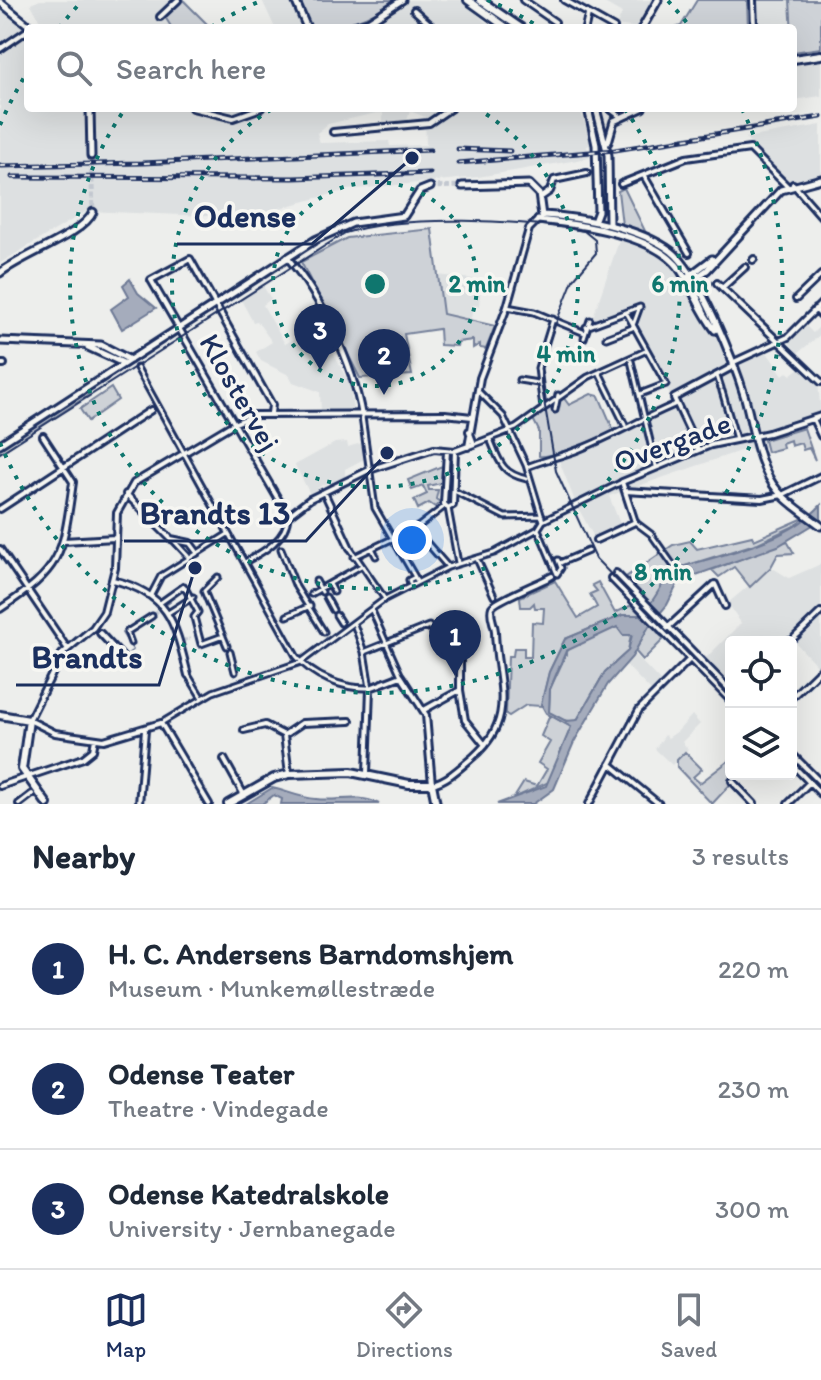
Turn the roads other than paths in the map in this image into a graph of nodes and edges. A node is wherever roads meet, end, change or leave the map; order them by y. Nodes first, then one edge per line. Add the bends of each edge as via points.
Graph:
1 (178, 0) edge
2 (295, 0) edge
3 (402, 0) edge
4 (468, 0) edge
5 (480, 0) edge
6 (523, 0) edge
7 (564, 0) edge
8 (658, 0) edge
9 (753, 0) edge
10 (0, 2) edge
11 (414, 10) dead end
12 (589, 14) junction
13 (160, 17) dead end
14 (555, 22) dead end
15 (26, 24) edge
16 (305, 24) edge
17 (361, 24) edge
18 (430, 24) edge
19 (510, 24) edge
20 (510, 24) edge
21 (586, 24) edge
22 (607, 24) edge
23 (644, 24) edge
24 (754, 24) edge
25 (24, 33) edge
26 (0, 49) edge
27 (821, 55) edge
28 (797, 58) edge
29 (90, 112) edge
30 (208, 112) edge
31 (250, 112) edge
32 (446, 112) edge
33 (589, 112) edge
34 (597, 112) edge
35 (614, 112) edge
36 (633, 112) edge
37 (621, 117) junction
38 (333, 132) dead end
39 (608, 155) junction
40 (91, 156) tunnel mouth
41 (587, 173) dead end
42 (644, 176) junction
43 (821, 179) edge
44 (621, 184) dead end
45 (790, 185) junction
46 (462, 186) tunnel mouth
47 (430, 187) dead end
48 (597, 189) junction
49 (540, 198) junction
50 (93, 212) dead end
51 (821, 216) edge
52 (540, 217) junction
53 (594, 219) junction
54 (567, 223) junction
55 (605, 224) junction
56 (609, 232) junction
57 (689, 253) dead end
58 (287, 257) junction
59 (745, 267) dead end
60 (0, 273) edge
61 (821, 275) edge
62 (690, 278) junction
63 (717, 283) dead end
64 (722, 288) junction
65 (796, 299) dead end
66 (821, 304) edge
67 (215, 305) junction
68 (507, 307) junction
69 (815, 309) junction
70 (626, 312) junction
71 (821, 315) edge
72 (553, 319) junction
73 (590, 320) dead end
74 (632, 328) junction
75 (178, 330) junction
76 (585, 333) junction
77 (721, 337) junction
78 (606, 338) dead end
79 (0, 342) edge
80 (779, 342) junction
81 (645, 351) junction
82 (630, 360) junction
83 (126, 362) junction
84 (734, 364) junction
85 (137, 368) dead end
86 (600, 374) junction
87 (716, 374) junction
88 (519, 380) dead end
89 (821, 382) edge
90 (538, 383) junction
91 (477, 389) junction
92 (640, 394) junction
93 (558, 397) junction
94 (676, 404) junction
95 (158, 405) junction
96 (543, 409) junction
97 (151, 410) joint
98 (555, 410) dead end
99 (271, 413) junction
100 (362, 416) junction
101 (646, 416) junction
102 (821, 416) edge
103 (472, 417) junction
104 (813, 419) junction
105 (233, 424) junction
106 (625, 425) junction
107 (510, 430) junction
108 (469, 431) junction
109 (43, 436) dead end
110 (755, 436) junction
111 (821, 436) edge
112 (490, 439) junction
113 (736, 439) junction
114 (0, 444) edge
115 (474, 444) junction
116 (468, 447) junction
117 (698, 449) junction
118 (447, 451) junction
119 (455, 451) junction
120 (184, 453) junction
121 (527, 466) junction
122 (656, 466) junction
123 (64, 467) junction
124 (369, 470) junction
125 (821, 476) edge
126 (529, 479) junction
127 (622, 482) junction
128 (454, 491) junction
129 (625, 491) junction
130 (324, 492) junction
131 (126, 494) junction
132 (782, 495) junction
133 (446, 507) junction
134 (0, 509) edge
135 (288, 516) junction
136 (542, 520) junction
137 (635, 522) junction
138 (820, 524) edge
139 (416, 526) junction
140 (538, 529) junction
141 (549, 529) dead end
142 (229, 533) junction
143 (115, 538) junction
144 (390, 538) junction
145 (596, 540) dead end
146 (64, 541) junction
147 (175, 542) junction
148 (350, 548) joint
149 (372, 548) junction
150 (0, 549) edge
151 (281, 549) dead end
152 (197, 551) junction
153 (588, 551) dead end
154 (2, 556) edge
155 (188, 556) junction
156 (376, 556) dead end
157 (354, 557) junction
158 (477, 559) junction
159 (245, 562) junction
160 (458, 563) junction
161 (673, 565) dead end
162 (361, 566) junction
163 (448, 567) junction
164 (616, 573) dead end
165 (554, 575) junction
166 (218, 577) dead end
167 (415, 577) junction
168 (611, 578) dead end
169 (113, 580) junction
170 (316, 581) dead end
171 (417, 582) junction
172 (330, 584) junction
173 (411, 585) junction
174 (322, 590) junction
175 (27, 591) junction
176 (334, 592) dead end
177 (151, 595) junction
178 (308, 596) junction
179 (494, 596) dead end
180 (193, 597) junction
181 (326, 597) dead end
182 (385, 599) junction
183 (310, 606) junction
184 (725, 606) dead end
185 (161, 607) junction
186 (0, 609) edge
187 (372, 609) junction
188 (333, 610) dead end
189 (821, 612) edge
190 (168, 613) junction
191 (336, 615) dead end
192 (152, 616) tunnel mouth
193 (287, 616) dead end
194 (341, 623) dead end
195 (354, 624) junction
196 (668, 626) junction
197 (96, 630) junction
198 (324, 632) tunnel mouth
199 (663, 632) junction
200 (199, 636) junction
201 (223, 636) junction
202 (796, 636) edge
203 (190, 639) tunnel mouth
204 (131, 643) dead end
205 (384, 643) junction
206 (438, 643) dead end
207 (227, 646) dead end
208 (67, 648) junction
209 (230, 652) dead end
210 (364, 652) junction
211 (460, 654) dead end
212 (690, 659) junction
213 (126, 661) dead end
214 (301, 662) junction
215 (821, 669) edge
216 (235, 672) dead end
217 (188, 675) joint
218 (401, 676) junction
219 (725, 685) edge
220 (370, 688) junction
221 (460, 690) junction
222 (797, 692) edge
223 (725, 694) edge
224 (202, 698) junction
225 (424, 710) junction
226 (0, 715) edge
227 (29, 720) junction
228 (350, 721) dead end
229 (161, 723) junction
230 (145, 730) junction
231 (244, 730) dead end
232 (284, 735) junction
233 (95, 739) junction
234 (485, 745) junction
235 (224, 759) dead end
236 (797, 759) edge
237 (610, 764) junction
238 (797, 769) edge
239 (367, 773) junction
240 (289, 774) junction
241 (25, 779) junction
242 (732, 781) dead end
243 (810, 782) junction
244 (821, 783) edge
245 (432, 784) junction
246 (0, 786) edge
247 (32, 794) dead end
248 (821, 794) edge
249 (245, 795) junction
250 (656, 803) edge
251 (19, 804) edge
252 (47, 804) edge
253 (139, 804) edge
254 (209, 804) edge
255 (228, 804) edge
256 (436, 804) edge
257 (589, 804) edge
258 (754, 804) edge
259 (788, 804) edge

1 - 13 street
2 - 16 street
3 - 17 street
4 - 19 main road
5 - 20 main road
6 - 14 street
7 - 12 street
8 - 23 street
9 - 24 street
10 - 15 street
11 - 18 street
12 - 21 street
12 - 22 street
25 - 26 street
27 - 28 main road
29 - 40 street
30 - 31 street via 233,118
32 - 38 street via 433,122
33 - 48 street
34 - 39 street
35 - 37 street
36 - 37 street
37 - 39 street via 609,130
39 - 55 street via 612,220
41 - 49 street via 554,180
42 - 44 street
42 - 45 street via 686,158 754,151
42 - 57 street
43 - 45 street
45 - 51 street
45 - 62 street via 707,270
46 - 49 street via 525,183 534,186
47 - 58 street via 420,191 404,216 343,227
48 - 53 street
48 - 55 street
49 - 52 street
50 - 60 street via 85,224
52 - 53 street
52 - 54 street
52 - 68 street via 529,229
53 - 55 street
54 - 55 street
54 - 56 street
55 - 56 street
55 - 62 street via 661,245
56 - 62 street via 664,251
58 - 67 street
58 - 100 street via 350,365
59 - 64 street
61 - 65 street
62 - 77 street
62 - 77 street via 699,309
63 - 64 street
64 - 80 street
66 - 69 street
67 - 75 street
67 - 75 street, Klostervej via 190,259 151,280
67 - 99 street via 272,405
68 - 72 street
68 - 91 street
69 - 71 street
69 - 80 street
70 - 74 street
70 - 74 street via 640,307
70 - 76 street
72 - 76 street
72 - 90 street via 539,358
73 - 76 street
74 - 78 street
74 - 81 street
75 - 83 street
75 - 105 street, Klostervej
77 - 84 street
79 - 83 street via 105,346
80 - 84 street
80 - 89 street
81 - 82 street
81 - 92 street via 666,384
82 - 86 street
82 - 92 street
83 - 114 street
84 - 87 street
84 - 110 street
85 - 95 street
86 - 93 street
86 - 106 street
87 - 94 street via 674,398
87 - 113 street
88 - 90 street
90 - 96 street
91 - 103 street
91 - 107 street
92 - 101 street
93 - 96 street
93 - 98 street
94 - 101 street
94 - 117 street
95 - 97 street
95 - 120 street
96 - 107 street
97 - 123 street
99 - 100 street
99 - 105 street
100 - 103 street
100 - 124 street
101 - 106 street
101 - 122 street
102 - 104 street, Overgade
103 - 108 street
104 - 110 street, Overgade
104 - 111 street
105 - 120 street
105 - 135 street, Klostervej
106 - 121 street via 576,451
107 - 112 street
107 - 121 street
108 - 115 street
108 - 116 street
109 - 123 street
110 - 113 street, Overgade
110 - 132 street
112 - 115 street
112 - 126 street via 501,468
113 - 117 street, Overgade
115 - 116 street
116 - 119 street
117 - 122 street, Overgade
118 - 119 street
118 - 124 street via 434,449
118 - 133 street
119 - 128 street
120 - 131 street via 136,482
120 - 142 street
121 - 126 street
122 - 127 street, Overgade
123 - 134 street
123 - 146 street via 73,482
124 - 130 street
124 - 144 street via 375,508
125 - 132 street
126 - 136 street
127 - 129 street
127 - 136 street, Overgade
128 - 133 street via 452,507
128 - 136 street via 499,516
129 - 132 street via 756,499
129 - 137 street
130 - 135 street
130 - 148 street
131 - 143 street via 117,513
131 - 147 street
132 - 138 street
133 - 139 street
133 - 160 street
135 - 159 street via 268,549
136 - 140 street
136 - 141 street
137 - 145 street
137 - 161 street via 651,534
139 - 144 street
139 - 163 street
140 - 158 street
140 - 165 street
142 - 152 street
142 - 159 street
143 - 146 street
143 - 169 street
144 - 149 street
144 - 167 street
146 - 175 street via 51,569
147 - 152 street via 190,543
147 - 155 street
148 - 157 street
149 - 156 street
149 - 157 street
150 - 154 street
151 - 178 street
152 - 155 street
153 - 165 street via 559,562 561,568
154 - 175 street
155 - 177 street via 168,568
157 - 162 street
158 - 160 street
158 - 179 street
159 - 214 street
160 - 163 street
162 - 172 street
162 - 182 street
163 - 171 street
164 - 196 street
165 - 234 street via 496,602 491,612 501,713 496,733
166 - 201 street via 204,591
167 - 171 street
167 - 173 street via 409,580
168 - 199 street
169 - 177 street
169 - 197 street
170 - 174 street
171 - 173 street
172 - 174 street
172 - 176 street
173 - 182 street
174 - 178 street
175 - 186 street
175 - 208 street
177 - 185 street
178 - 183 street
180 - 185 street via 184,586
180 - 190 street
180 - 200 street
181 - 188 street
182 - 187 street
183 - 193 street
183 - 198 street
184 - 196 street via 715,584
185 - 190 street
187 - 195 street
187 - 205 street
189 - 202 street
190 - 217 street via 182,641
191 - 194 street
192 - 204 street via 125,633
195 - 210 street
195 - 214 street
196 - 199 street
196 - 219 street
197 - 208 street
197 - 213 street
199 - 212 street
200 - 201 street via 201,644
200 - 203 street
201 - 207 street
205 - 206 street via 429,626
205 - 210 street
205 - 218 street
208 - 227 street
209 - 216 street
210 - 220 street
211 - 221 street
212 - 223 street
212 - 237 street via 639,710
214 - 220 street via 330,681
214 - 224 street via 238,680
215 - 222 street
217 - 224 street
218 - 220 street
218 - 225 street
220 - 239 street
221 - 225 street
221 - 234 street via 466,722
224 - 229 street
225 - 245 street
226 - 227 main road
227 - 233 street via 55,733
227 - 241 main road via 21,762
228 - 232 street via 302,723
229 - 230 street
229 - 254 street
230 - 233 street
230 - 253 street
231 - 232 street via 265,725
232 - 240 street
233 - 241 street via 93,750 83,758
234 - 245 street via 451,775
235 - 249 street
236 - 244 street
237 - 250 street
237 - 257 street
238 - 243 street
239 - 240 main road
239 - 245 main road
240 - 249 main road
241 - 246 street
241 - 252 main road
242 - 258 street
243 - 248 street
243 - 259 street
245 - 256 main road
247 - 251 street
249 - 255 main road

